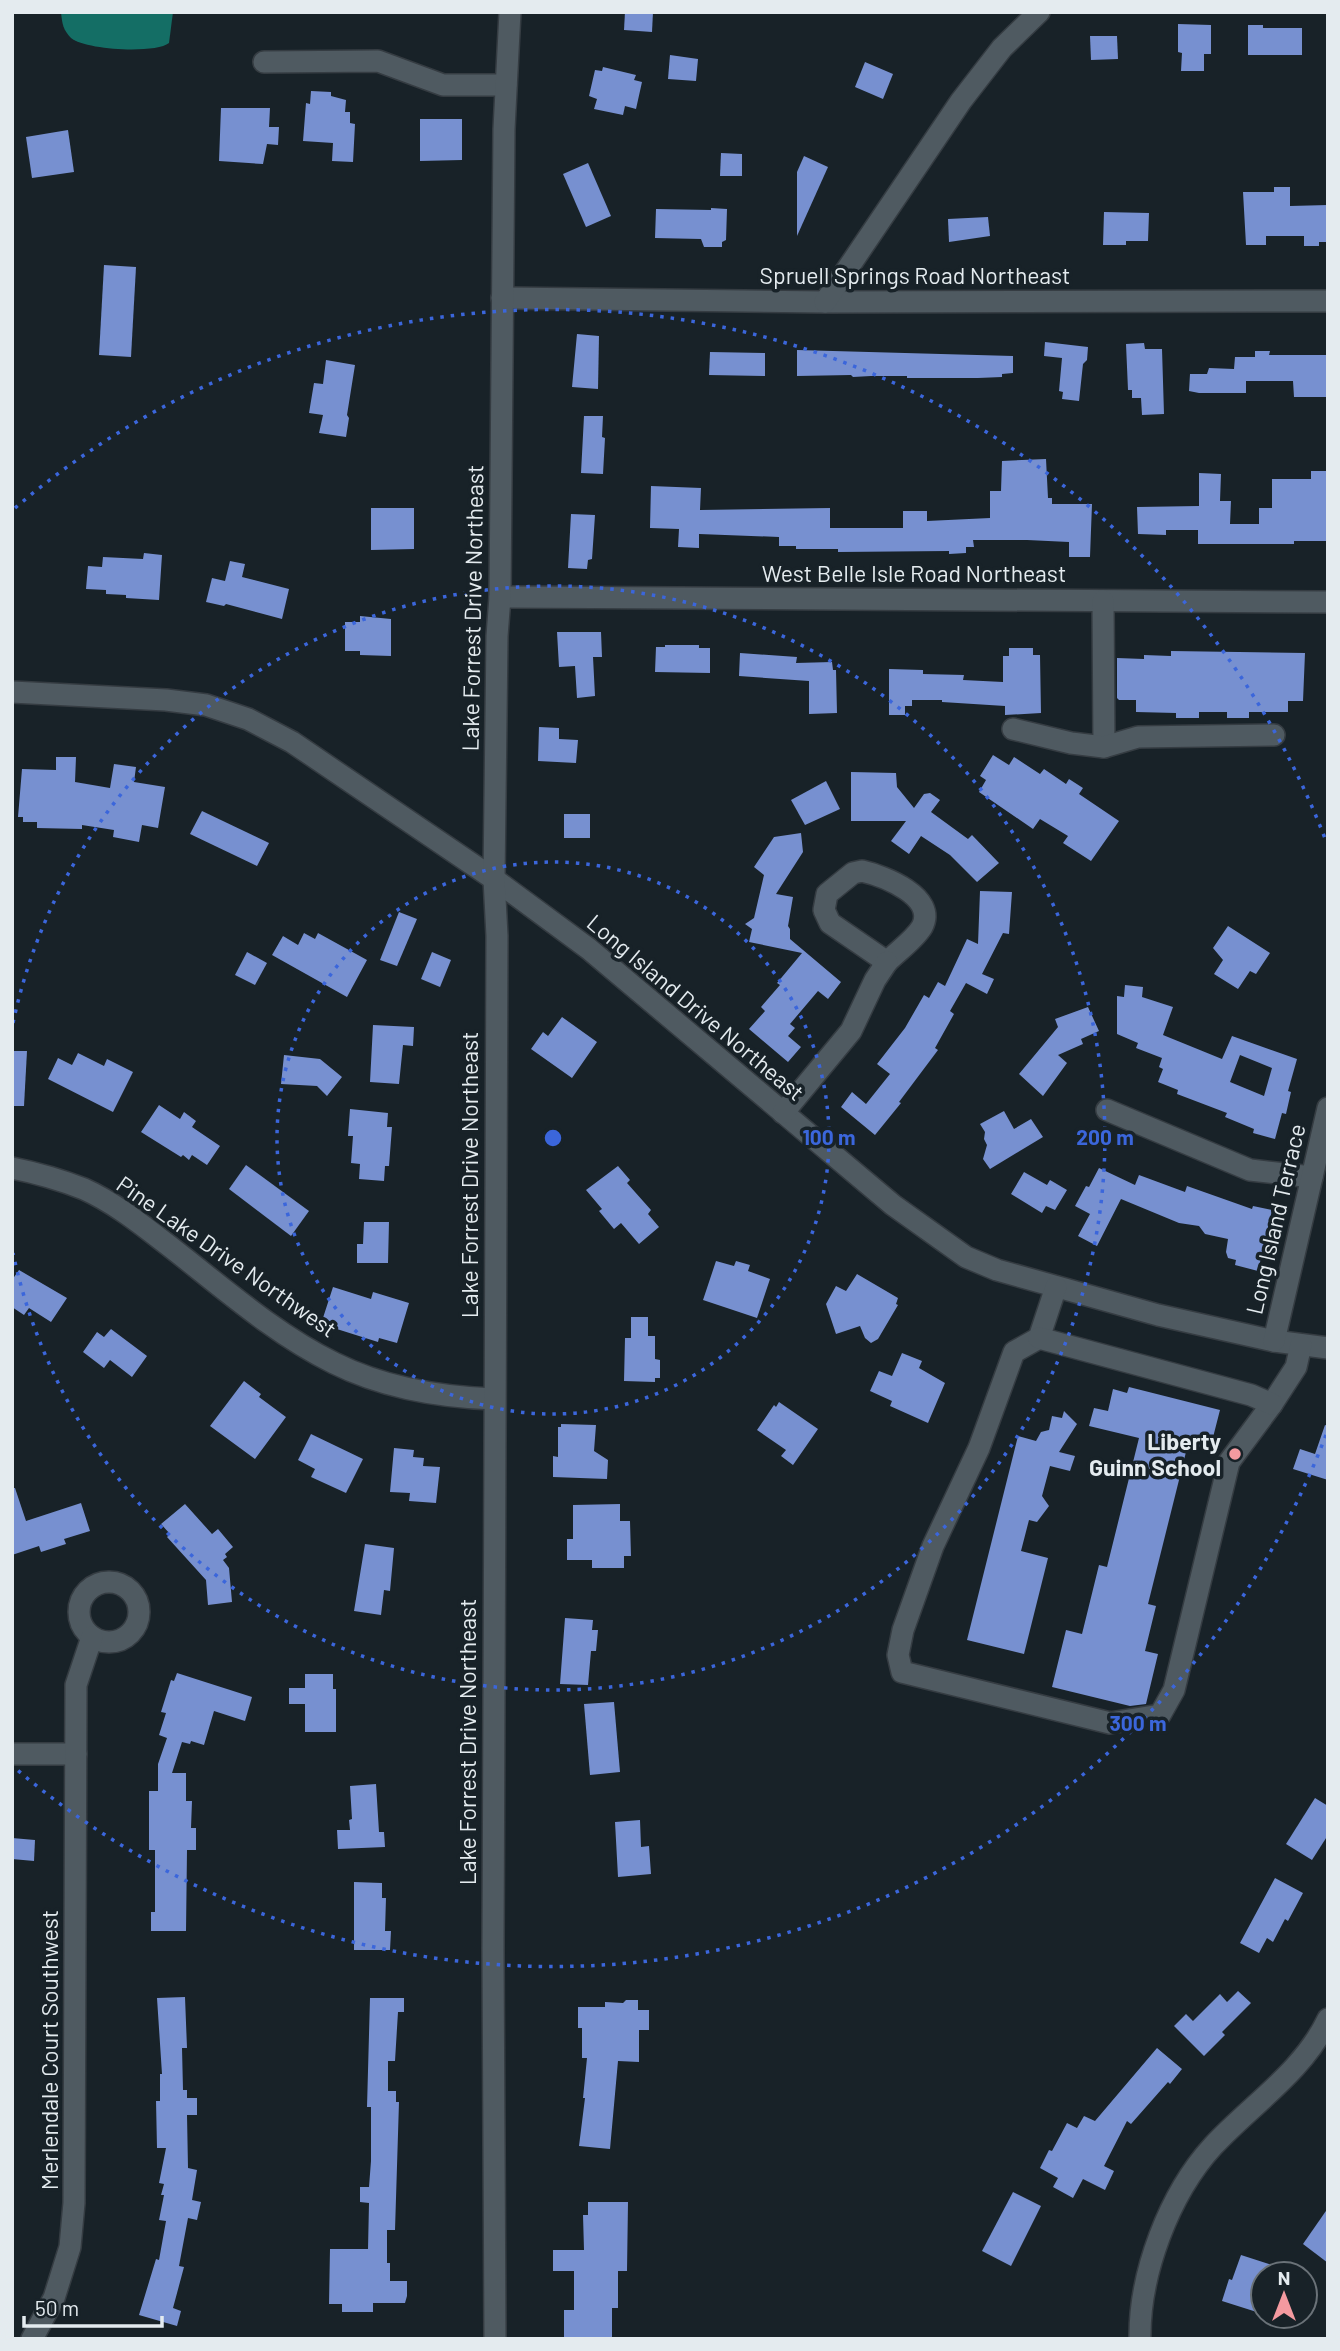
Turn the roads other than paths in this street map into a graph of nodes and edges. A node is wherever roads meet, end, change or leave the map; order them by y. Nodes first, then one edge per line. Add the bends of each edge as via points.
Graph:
1 (510, 12) edge
2 (1039, 12) edge
3 (264, 62) dead end
4 (506, 85) junction
5 (502, 298) junction
6 (1328, 301) edge
7 (825, 302) junction
8 (500, 597) junction
9 (1103, 601) junction
10 (1328, 603) edge
11 (12, 692) edge
12 (1013, 729) dead end
13 (1274, 735) dead end
14 (1104, 747) junction
15 (494, 879) junction
16 (887, 962) junction
17 (1328, 1108) edge
18 (1107, 1110) dead end
19 (783, 1113) junction
20 (12, 1168) edge
21 (1312, 1177) junction
22 (1056, 1287) junction
23 (1039, 1338) junction
24 (1274, 1341) junction
25 (1301, 1345) junction
26 (1328, 1348) edge
27 (494, 1399) junction
28 (1272, 1404) junction
29 (92, 1637) dead end
30 (12, 1754) edge
31 (76, 1754) junction
32 (1328, 2019) edge
33 (32, 2339) edge
34 (495, 2339) edge
35 (1140, 2339) edge

1 - 4 street, Lake Forrest Drive Northeast
2 - 7 street via 1002,48 961,101
3 - 4 street via 378,61 443,85
4 - 5 street, Lake Forrest Drive Northeast
5 - 7 street, Spruell Springs Road Northeast
5 - 8 street, Lake Forrest Drive Northeast
6 - 7 street, Spruell Springs Road Northeast
8 - 9 street, West Belle Isle Road Northeast
8 - 15 street, Lake Forrest Drive Northeast
9 - 10 street, West Belle Isle Road Northeast
9 - 14 street
11 - 15 street, Long Island Drive Northeast via 166,700 206,705 248,719 292,742
12 - 14 street
13 - 14 street via 1138,737
15 - 19 street, Long Island Drive Northeast via 589,950
15 - 27 street, Lake Forrest Drive Northeast
16 - 16 street via 830,923 824,910 827,894 853,873 874,874 912,894 924,908 919,931
16 - 19 street via 851,1031
17 - 21 street, Long Island Terrace
18 - 21 street via 1250,1170
19 - 22 street, Long Island Drive Northeast via 893,1205 966,1257
20 - 27 street, Pine Lake Drive Northwest via 85,1190 124,1211 280,1331 333,1362 414,1391
21 - 24 street, Long Island Terrace
22 - 23 street
22 - 24 street, Long Island Drive Northeast
23 - 28 street
23 - 28 street via 1014,1352 979,1447 933,1546 903,1630 898,1655 902,1672 1110,1723 1160,1715 1174,1690 1229,1462
24 - 25 street, Long Island Drive Northeast
25 - 26 street, Long Island Drive Northeast
25 - 28 street via 1296,1367
27 - 34 street, Lake Forrest Drive Northeast
29 - 31 street, Merlendale Court Southwest via 76,1685
30 - 31 street
31 - 33 street, Merlendale Court Southwest via 74,2203 70,2247 54,2298
32 - 35 street via 1297,2066 1213,2146 1178,2196 1154,2252

